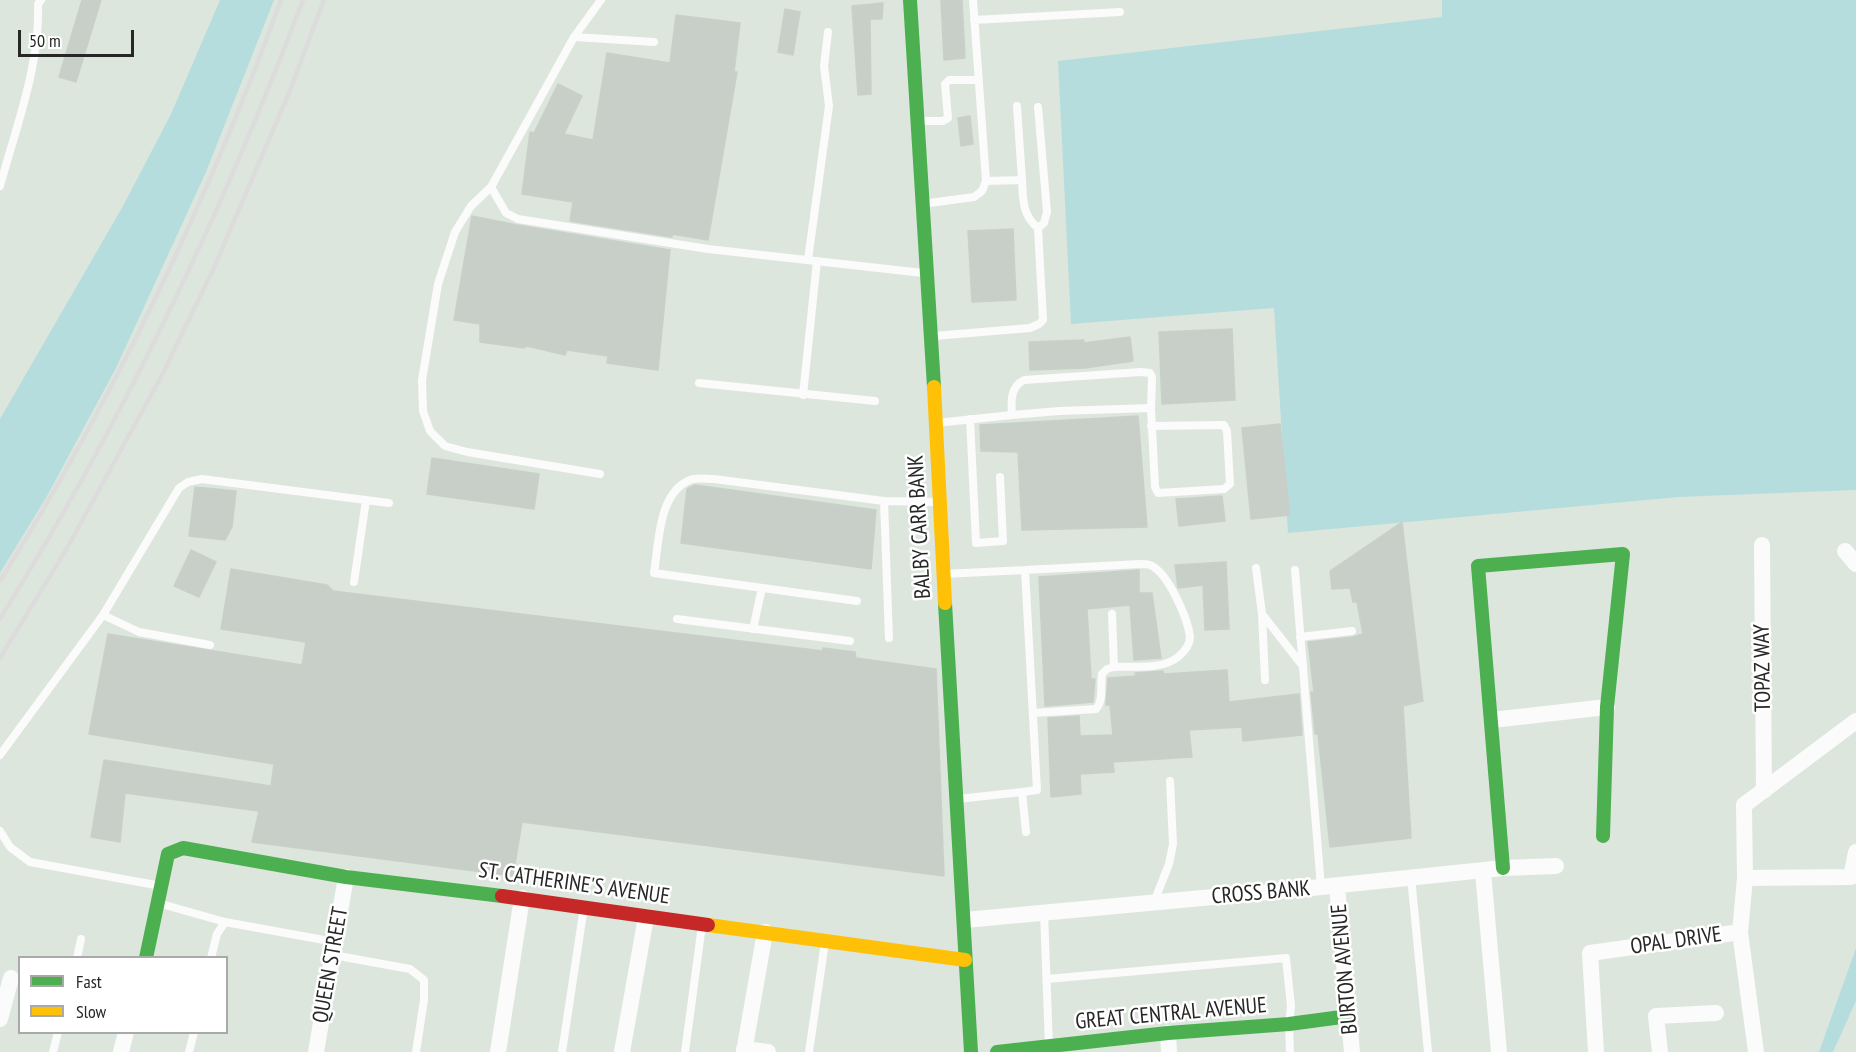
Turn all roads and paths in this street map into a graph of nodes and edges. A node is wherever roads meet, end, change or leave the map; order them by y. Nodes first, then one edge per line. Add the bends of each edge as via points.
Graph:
1 (41, 0) edge
2 (601, 0) edge
3 (910, 0) edge
4 (973, 0) edge
5 (1120, 12) dead end
6 (974, 20) junction
7 (828, 32) dead end
8 (574, 37) junction
9 (654, 42) dead end
10 (979, 80) junction
11 (1017, 106) dead end
12 (1038, 107) dead end
13 (917, 121) junction
14 (1022, 180) junction
15 (986, 181) junction
16 (0, 186) edge
17 (491, 186) junction
18 (922, 204) junction
19 (1038, 228) junction
20 (813, 261) junction
21 (926, 273) junction
22 (932, 336) junction
23 (699, 383) dead end
24 (803, 395) junction
25 (875, 401) dead end
26 (1151, 408) junction
27 (1012, 415) junction
28 (970, 419) junction
29 (935, 423) junction
30 (1151, 426) junction
31 (600, 474) dead end
32 (1000, 477) dead end
33 (366, 501) junction
34 (884, 501) junction
35 (940, 502) junction
36 (388, 503) dead end
37 (1762, 545) dead end
38 (1256, 568) dead end
39 (1025, 570) junction
40 (1295, 570) dead end
41 (944, 574) junction
42 (354, 582) dead end
43 (762, 588) junction
44 (857, 601) dead end
45 (1112, 614) dead end
46 (1262, 614) junction
47 (103, 615) junction
48 (677, 619) dead end
49 (753, 629) junction
50 (1352, 631) dead end
51 (1300, 637) junction
52 (888, 638) dead end
53 (850, 641) dead end
54 (210, 645) dead end
55 (1303, 665) junction
56 (1114, 667) junction
57 (1265, 680) dead end
58 (1607, 707) junction
59 (1033, 713) junction
60 (1492, 720) junction
61 (1856, 721) edge
62 (0, 755) edge
63 (1170, 781) dead end
64 (1764, 790) junction
65 (1022, 792) junction
66 (957, 799) junction
67 (0, 831) edge
68 (1026, 832) dead end
69 (1603, 836) dead end
70 (1856, 852) edge
71 (1556, 866) dead end
72 (1503, 868) junction
73 (1483, 872) junction
74 (346, 877) junction
75 (1411, 877) junction
76 (1745, 878) junction
77 (162, 886) junction
78 (1329, 887) junction
79 (522, 898) junction
80 (158, 903) junction
81 (1154, 903) junction
82 (584, 906) junction
83 (1044, 913) junction
84 (646, 917) junction
85 (964, 920) junction
86 (225, 922) junction
87 (702, 923) junction
88 (765, 932) junction
89 (1740, 932) junction
90 (81, 939) dead end
91 (825, 941) junction
92 (334, 949) junction
93 (77, 956) edge
94 (146, 956) edge
95 (211, 956) edge
96 (965, 960) junction
97 (11, 978) dead end
98 (1047, 979) junction
99 (1716, 1013) dead end
100 (1349, 1016) junction
101 (0, 1019) edge
102 (1289, 1024) junction
103 (1168, 1033) junction
104 (57, 1034) edge
105 (126, 1034) edge
106 (194, 1034) edge
107 (1049, 1049) edge
108 (744, 1051) edge
109 (52, 1052) edge
110 (121, 1052) edge
111 (189, 1052) edge
112 (316, 1052) edge
113 (416, 1052) edge
114 (498, 1052) edge
115 (562, 1052) edge
116 (622, 1052) edge
117 (685, 1052) edge
118 (768, 1052) edge
119 (809, 1052) edge
120 (971, 1052) edge
121 (997, 1052) edge
122 (1169, 1052) edge
123 (1290, 1052) edge
124 (1352, 1052) edge
125 (1428, 1052) edge
126 (1498, 1052) edge
127 (1596, 1052) edge
128 (1660, 1052) edge
129 (1756, 1052) edge

1 - 16 lane via 29,83
2 - 8 lane
3 - 13 street, BALBY CARR BANK
4 - 6 lane
5 - 6 lane
6 - 10 lane
7 - 20 lane via 824,66 829,106
8 - 9 lane
8 - 17 lane
10 - 13 lane via 949,80 945,84 948,118
10 - 15 lane
11 - 14 lane
12 - 19 lane via 1047,212
13 - 18 street, BALBY CARR BANK
14 - 15 lane
14 - 19 lane via 1024,211
15 - 18 lane via 982,191 974,196
17 - 20 lane via 506,213 518,219
17 - 31 lane via 471,206 455,232 438,285 422,380 426,421 445,446
18 - 21 street, BALBY CARR BANK
19 - 22 lane via 1043,320 1030,328
20 - 21 lane
20 - 24 lane
21 - 22 street, BALBY CARR BANK
22 - 29 street, BALBY CARR BANK
23 - 24 lane
24 - 25 lane
26 - 27 lane
26 - 27 lane via 1152,377 1141,372 1024,380 1014,390
26 - 30 lane
27 - 28 lane
28 - 29 lane
28 - 32 lane via 976,543 1003,541
29 - 35 street, BALBY CARR BANK
30 - 30 lane via 1158,493 1224,489 1230,484 1224,425
33 - 36 lane
33 - 42 lane
33 - 47 lane via 202,479 188,482 178,488
34 - 35 lane
34 - 43 lane via 714,479 693,478 680,486 670,495 665,508 654,573
34 - 52 lane
35 - 41 street, BALBY CARR BANK
37 - 64 street, TOPAZ WAY
38 - 46 lane
39 - 41 lane
39 - 56 lane via 1140,564 1150,565 1162,576 1179,603 1190,639 1186,648 1169,662 1158,665
39 - 59 lane
40 - 51 lane
41 - 66 street, BALBY CARR BANK
43 - 44 lane
43 - 49 lane
45 - 56 lane
46 - 55 lane
46 - 57 lane
47 - 54 lane via 139,632
47 - 62 lane
48 - 49 lane
49 - 53 lane
50 - 51 lane
51 - 55 lane
55 - 78 lane
56 - 59 lane via 1102,674 1100,704 1096,709
58 - 60 street
58 - 60 street via 1623,554 1478,566
58 - 69 street
59 - 65 lane via 1038,790
60 - 72 street
61 - 64 street
63 - 81 lane via 1173,844
64 - 76 street via 1744,805
65 - 66 lane
65 - 68 lane
66 - 85 street, BALBY CARR BANK
67 - 77 lane via 10,847 30,862
70 - 76 street via 1851,877
71 - 72 street, CROSS BANK
72 - 73 street, CROSS BANK
73 - 75 street, CROSS BANK
73 - 126 street
74 - 77 street, ST. CATHERINE'S AVENUE via 183,848 168,854
74 - 79 street, ST. CATHERINE'S AVENUE
74 - 92 street, QUEEN STREET
75 - 78 street, CROSS BANK
75 - 125 lane
76 - 89 street
77 - 80 street
78 - 81 street, CROSS BANK
78 - 100 street, BURTON AVENUE
79 - 82 street, ST. CATHERINE'S AVENUE
79 - 114 street
80 - 86 lane
80 - 94 street
81 - 83 street, CROSS BANK
82 - 84 street, ST. CATHERINE'S AVENUE
82 - 115 lane
83 - 85 street, CROSS BANK
83 - 98 lane
84 - 87 street, ST. CATHERINE'S AVENUE
84 - 116 street
85 - 96 street, BALBY CARR BANK
86 - 92 lane
86 - 95 lane
87 - 88 street, ST. CATHERINE'S AVENUE
87 - 117 lane
88 - 91 street, ST. CATHERINE'S AVENUE
88 - 108 street
89 - 127 street, OPAL DRIVE via 1590,953
89 - 129 street, OPAL DRIVE
90 - 93 lane
91 - 96 street, ST. CATHERINE'S AVENUE
91 - 119 lane
92 - 112 street, QUEEN STREET
92 - 113 lane via 410,969 424,980
96 - 120 street, BALBY CARR BANK
97 - 101 street
98 - 102 lane via 1282,957 1286,958
98 - 107 lane
99 - 128 street via 1656,1016
100 - 102 street, GREAT CENTRAL AVENUE
100 - 124 street, BURTON AVENUE
102 - 103 street, GREAT CENTRAL AVENUE
102 - 123 lane
103 - 107 street, GREAT CENTRAL AVENUE
103 - 122 street
104 - 109 lane
105 - 110 street
106 - 111 lane
107 - 121 street, GREAT CENTRAL AVENUE
108 - 118 street

